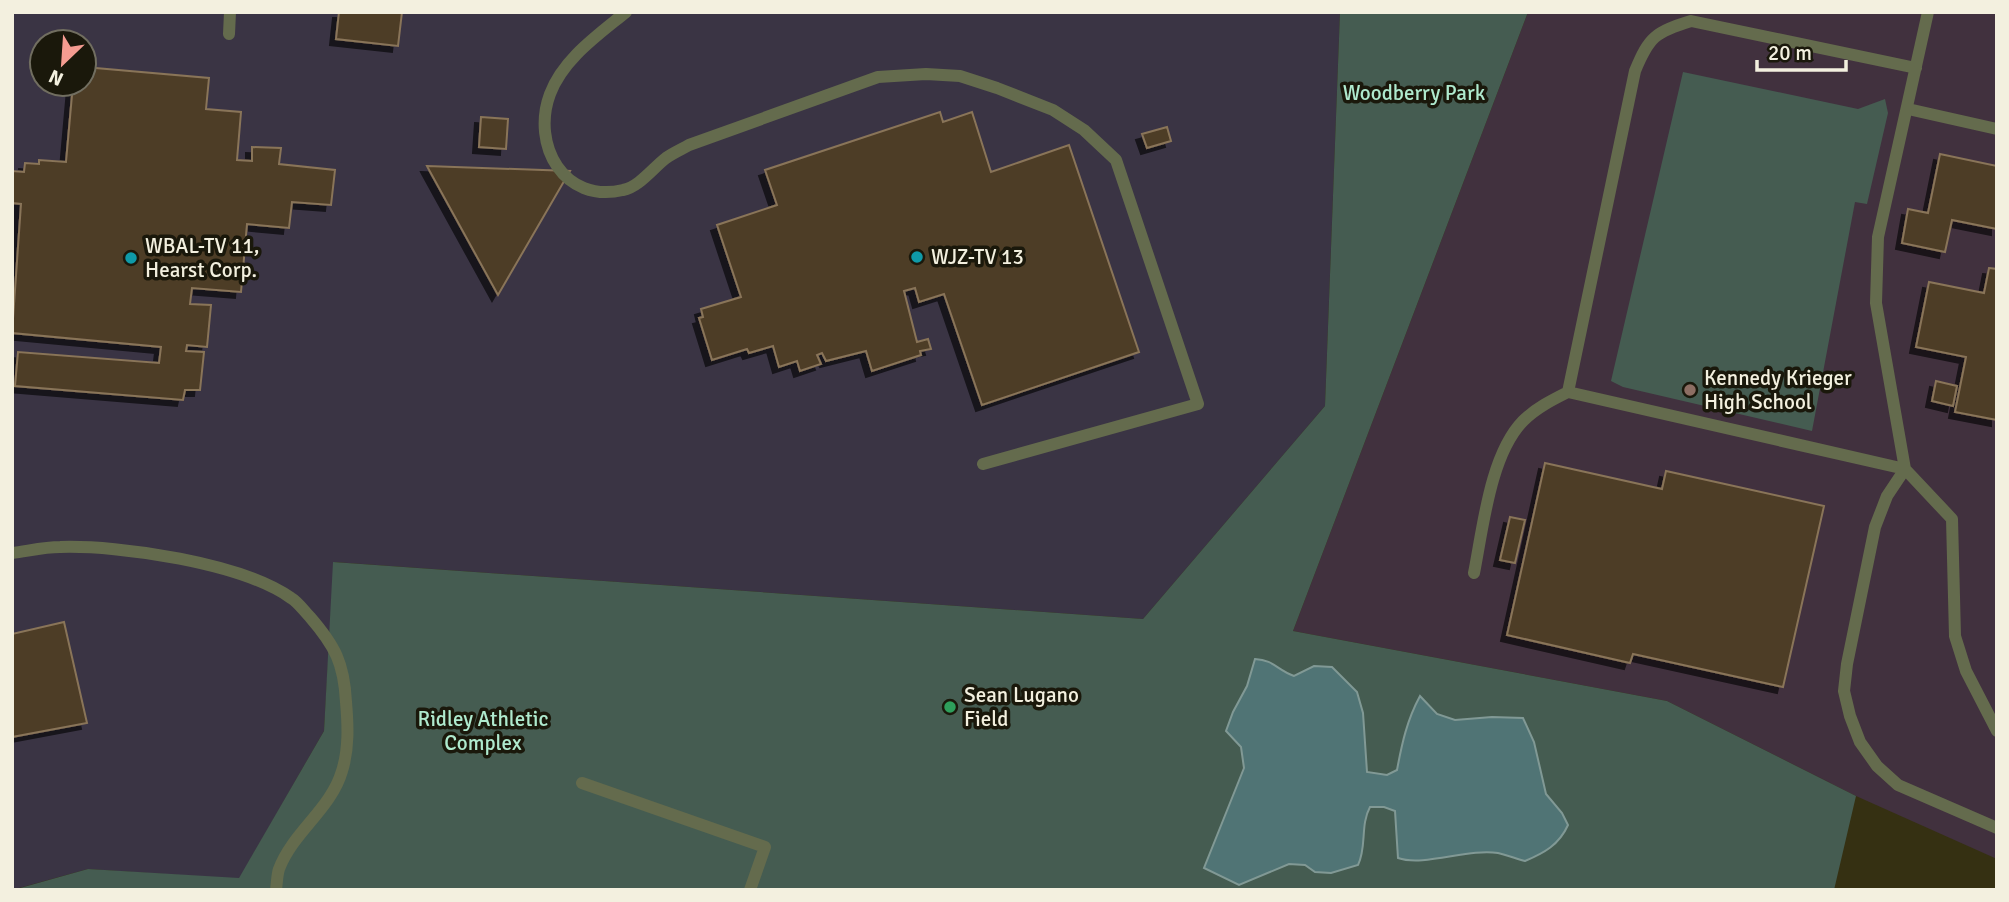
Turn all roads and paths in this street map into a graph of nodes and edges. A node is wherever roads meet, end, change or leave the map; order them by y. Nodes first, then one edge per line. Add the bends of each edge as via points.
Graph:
1 (230, 12) edge
2 (626, 12) edge
3 (1928, 12) edge
4 (229, 34) dead end
5 (1916, 68) junction
6 (1908, 109) junction
7 (1997, 129) edge
8 (1568, 392) junction
9 (983, 464) dead end
10 (1905, 469) junction
11 (12, 553) edge
12 (1474, 573) dead end
13 (1997, 730) edge
14 (582, 783) dead end
15 (1997, 828) edge
16 (276, 890) edge
17 (750, 890) edge

1 - 4 lane
2 - 9 lane via 566,67 550,95 545,122 549,154 564,177 583,189 626,190 689,145 878,77 926,74 960,76 1053,110 1084,130 1116,160 1198,404
3 - 5 lane
5 - 6 lane
5 - 8 lane via 1691,21 1659,33 1645,47 1635,71
6 - 7 lane
6 - 10 lane via 1878,237 1876,270 1876,303
8 - 10 lane
8 - 12 lane via 1533,412 1513,434 1489,499
10 - 13 lane via 1952,519 1955,636 1966,671
10 - 15 lane via 1887,496 1875,527 1847,664 1844,691 1850,716 1860,742 1898,785
11 - 16 lane via 60,547 130,550 220,568 259,580 293,598 316,624 336,650 345,680 348,733 332,796 291,847 279,870
14 - 17 lane via 765,847

